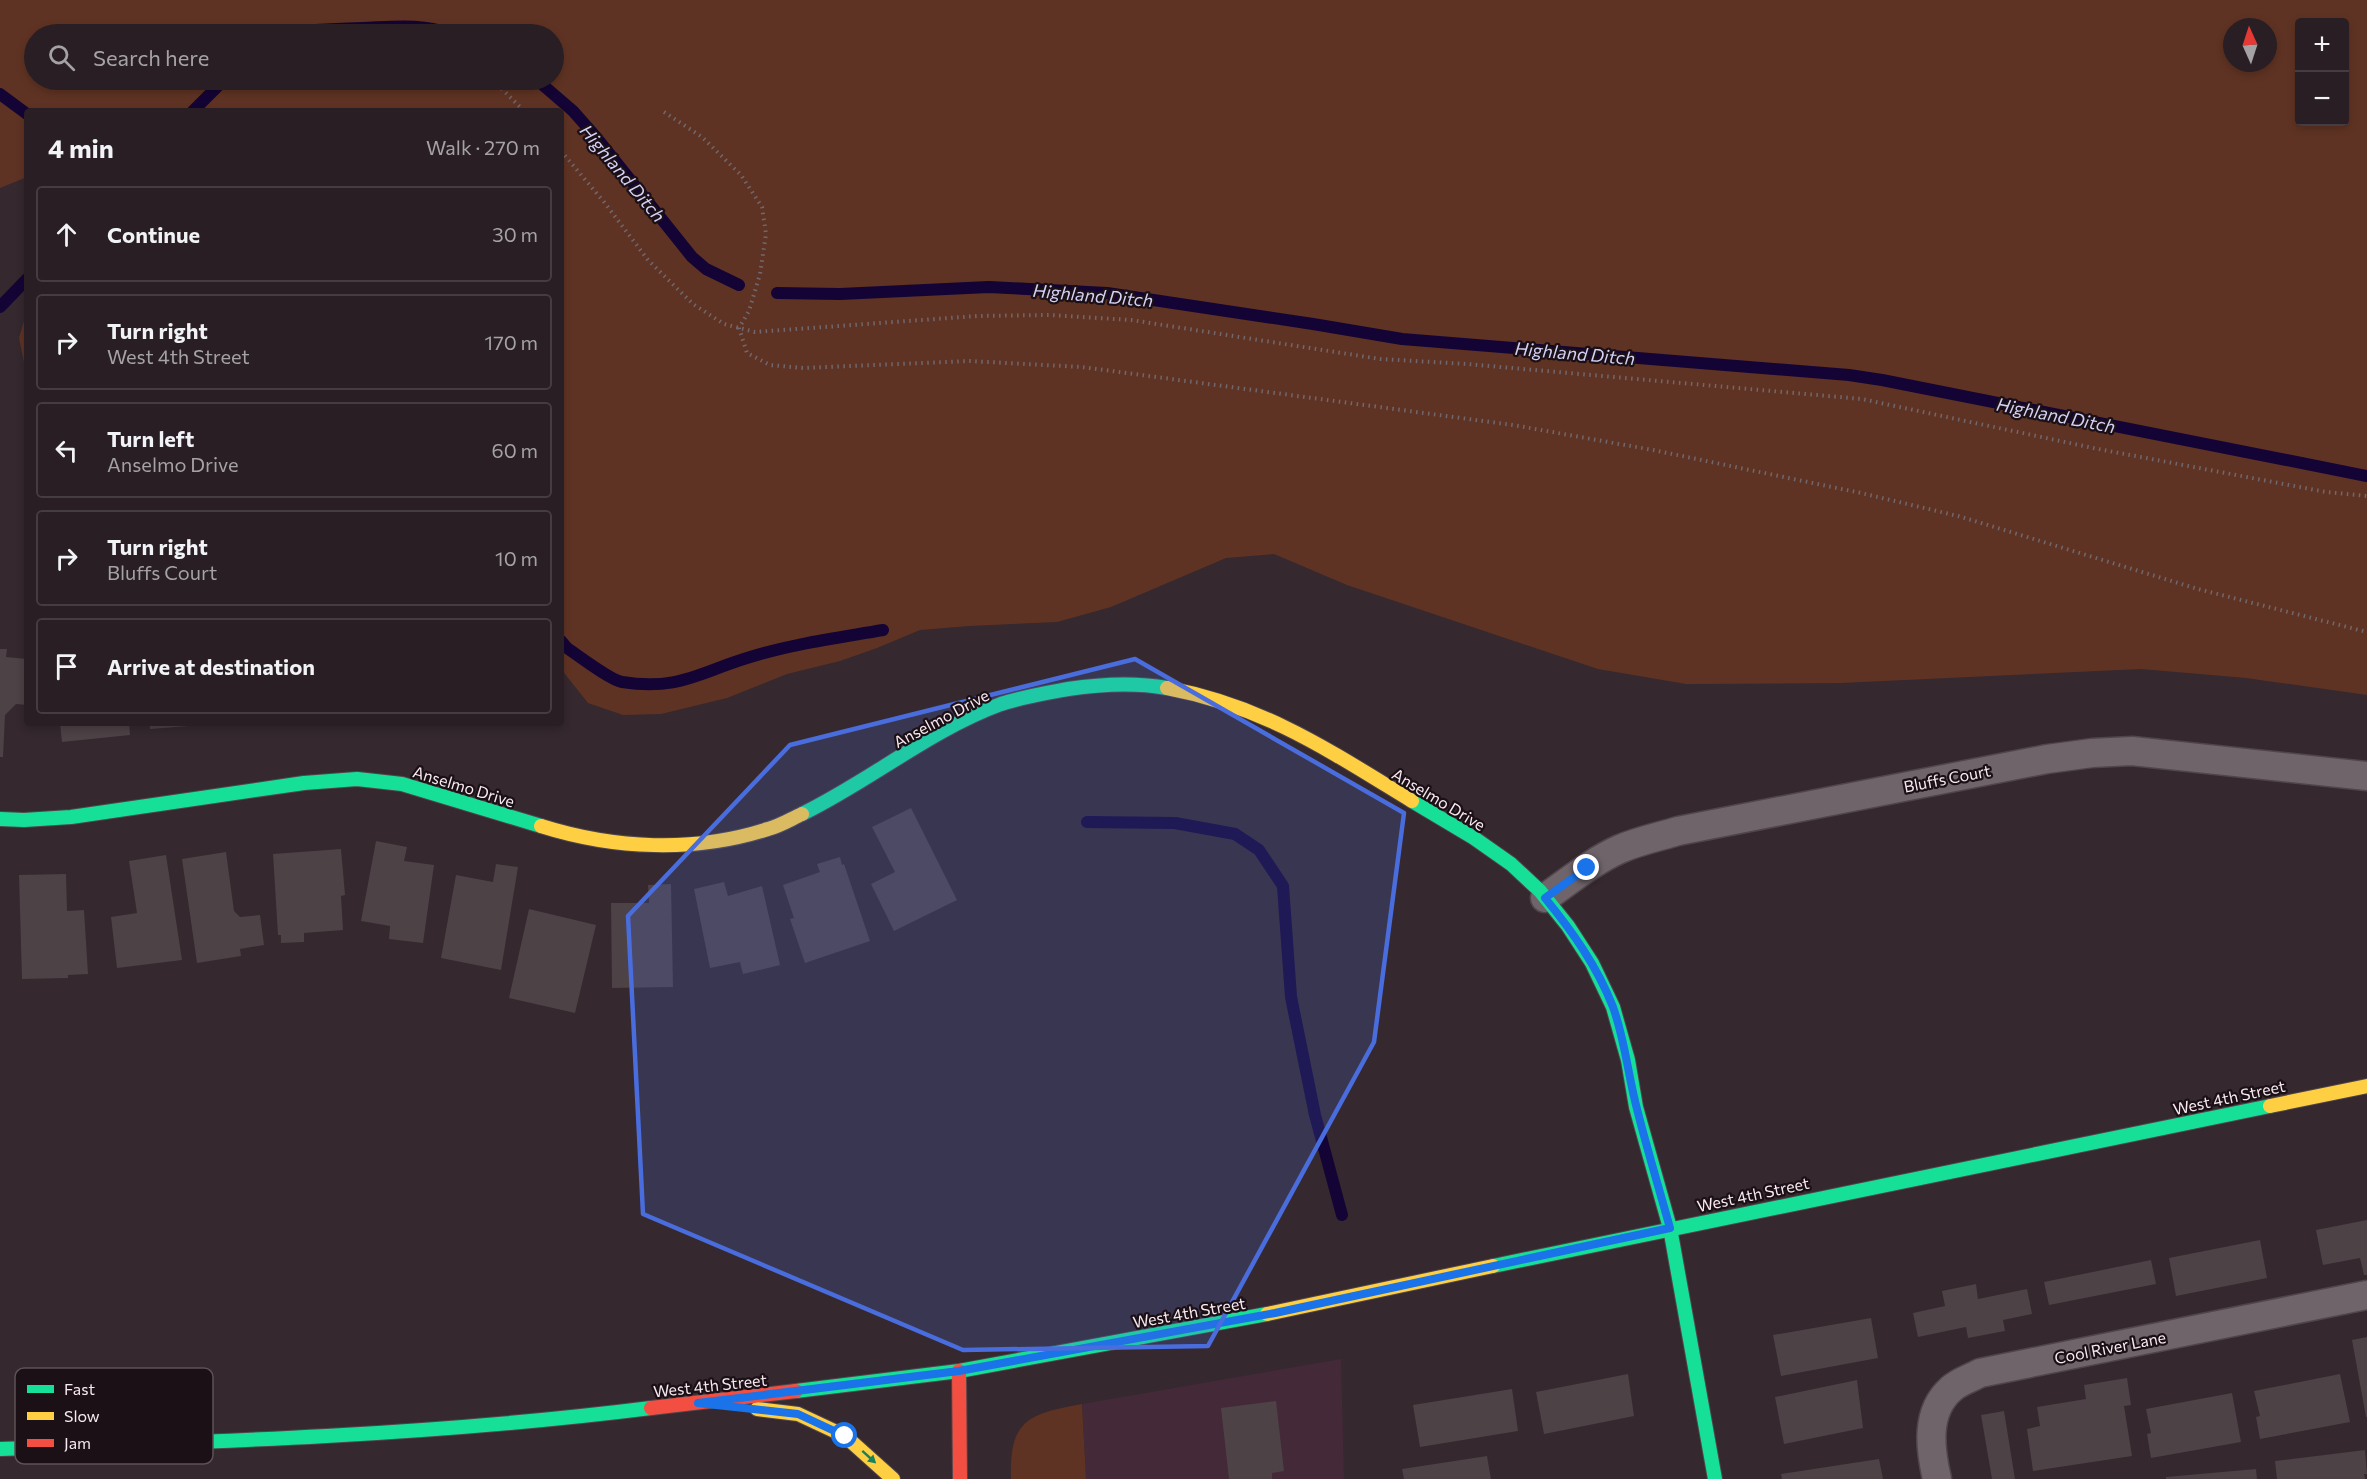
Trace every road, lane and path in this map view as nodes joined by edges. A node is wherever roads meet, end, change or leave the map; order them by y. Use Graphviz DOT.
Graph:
graph roads {
  1 [pos="503,90"];
  2 [pos="521,108"];
  3 [pos="664,112"];
  4 [pos="564,155"];
  5 [pos="739,328"];
  6 [pos="2367,496"];
  7 [pos="2367,632"];
  8 [pos="2367,776"];
  9 [pos="0,819"];
  10 [pos="1545,898"];
  11 [pos="2367,1086"];
  12 [pos="1670,1228"];
  13 [pos="2367,1295"];
  14 [pos="959,1371"];
  15 [pos="698,1403"];
  16 [pos="213,1443"];
  17 [pos="0,1449"];
  18 [pos="15,1449"];
  19 [pos="893,1479"];
  20 [pos="960,1479"];
  21 [pos="1715,1479"];
  22 [pos="1936,1479"];
  1 -- 2 [label="path"];
  3 -- 5 [label="path"];
  4 -- 5 [label="path"];
  5 -- 6 [label="path"];
  5 -- 7 [label="path"];
  8 -- 10 [label="street, Bluffs Court"];
  9 -- 10 [label="main road, Anselmo Drive"];
  10 -- 12 [label="main road, Anselmo Drive"];
  11 -- 12 [label="main road, West 4th Street"];
  12 -- 14 [label="main road, West 4th Street"];
  12 -- 21 [label="main road"];
  13 -- 22 [label="street, Cool River Lane"];
  14 -- 15 [label="main road, West 4th Street"];
  14 -- 20 [label="main road"];
  15 -- 16 [label="main road, West 4th Street"];
  15 -- 19 [label="main road, one-way"];
  17 -- 18 [label="main road, West 4th Street"];
}
